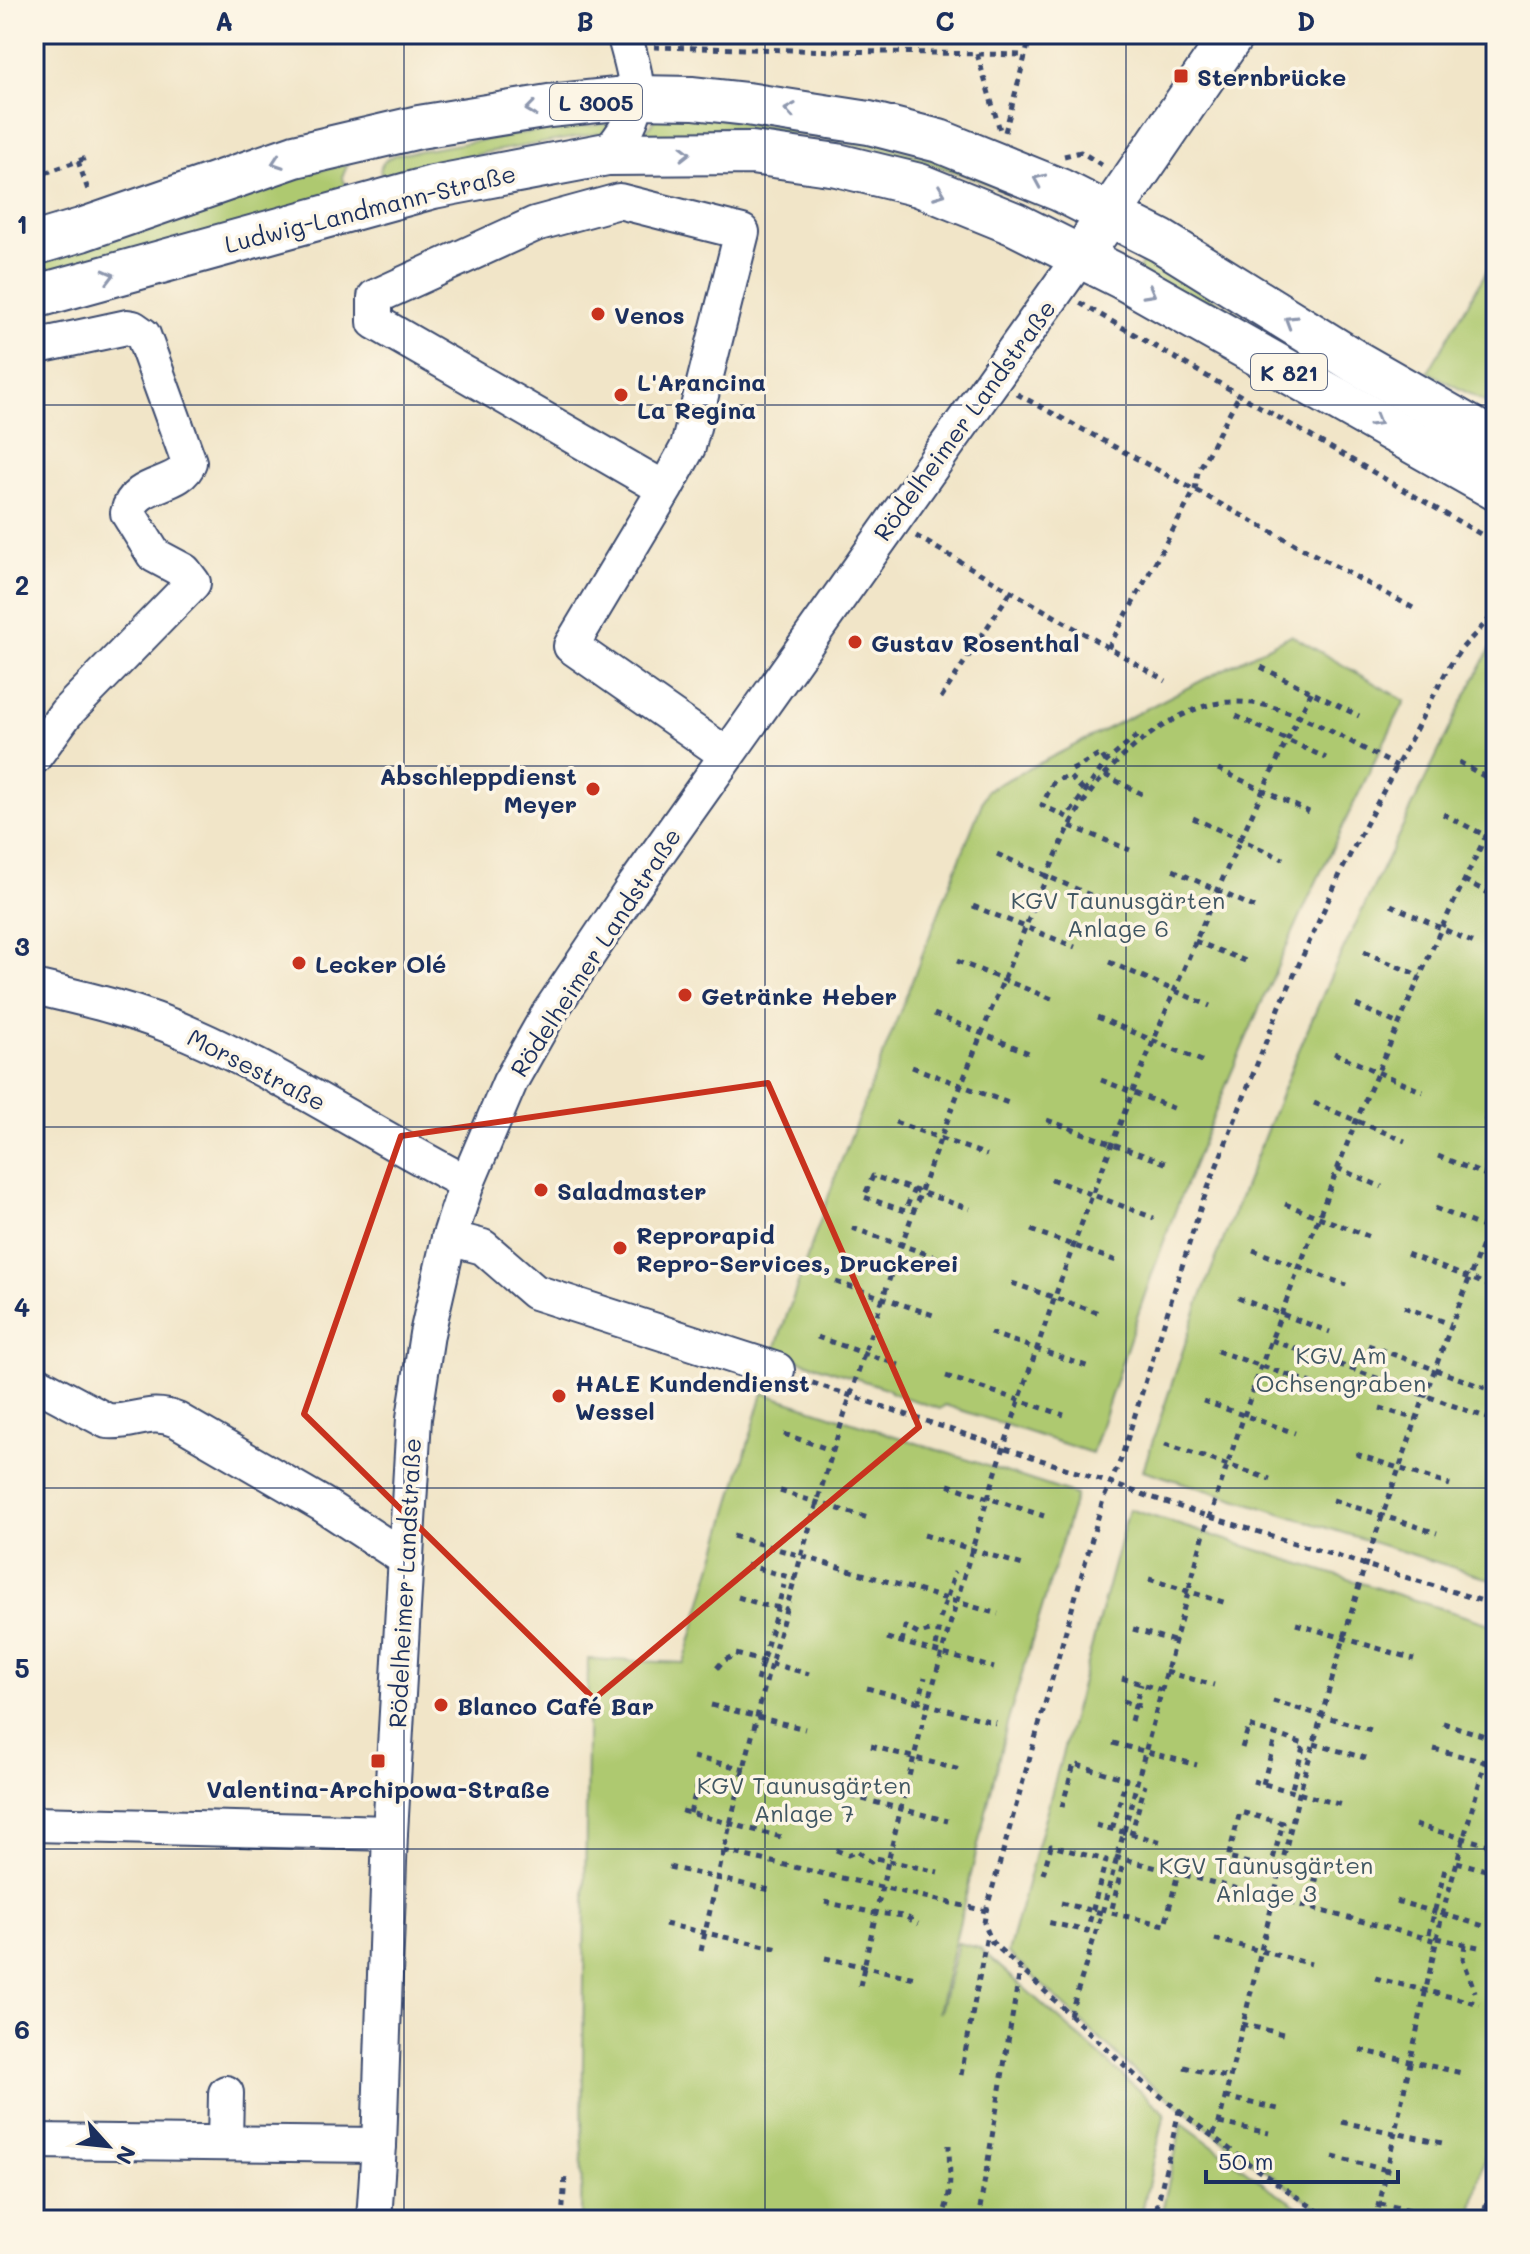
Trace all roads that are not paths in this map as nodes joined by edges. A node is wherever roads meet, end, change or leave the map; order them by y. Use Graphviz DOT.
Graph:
graph roads {
  1 [pos="1233,34"];
  2 [pos="626,40"];
  3 [pos="636,97"];
  4 [pos="388,133"];
  5 [pos="607,154"];
  6 [pos="374,203"];
  7 [pos="1109,215"];
  8 [pos="34,244"];
  9 [pos="1081,256"];
  10 [pos="34,297"];
  11 [pos="34,347"];
  12 [pos="1496,442"];
  13 [pos="665,489"];
  14 [pos="1496,489"];
  15 [pos="727,755"];
  16 [pos="34,757"];
  17 [pos="34,987"];
  18 [pos="467,1183"];
  19 [pos="449,1238"];
  20 [pos="777,1370"];
  21 [pos="34,1382"];
  22 [pos="406,1559"];
  23 [pos="34,1824"];
  24 [pos="390,1833"];
  25 [pos="226,2093"];
  26 [pos="34,2141"];
  27 [pos="225,2142"];
  28 [pos="379,2145"];
  29 [pos="374,2220"];
  1 -- 7 [label="main road, Rödelheimer Landstraße"];
  2 -- 3 [label="street"];
  3 -- 4 [label="main road, L 3005, one-way"];
  3 -- 5 [label="street"];
  7 -- 3 [label="main road, L 3005, one-way"];
  4 -- 6 [label="main road"];
  4 -- 8 [label="main road, L 3005, one-way"];
  5 -- 6 [label="main road, Ludwig-Landmann-Straße / L 3005"];
  5 -- 9 [label="main road, Ludwig-Landmann-Straße / L 3005, one-way"];
  10 -- 6 [label="main road, Ludwig-Landmann-Straße / L 3005, one-way"];
  7 -- 9 [label="main road, Rödelheimer Landstraße"];
  12 -- 7 [label="main road, K 821, one-way"];
  9 -- 14 [label="main road, Ludwig-Landmann-Straße / K 821, one-way"];
  9 -- 15 [label="street, Rödelheimer Landstraße"];
  11 -- 16 [label="street"];
  13 -- 13 [label="street"];
  13 -- 15 [label="street"];
  15 -- 18 [label="street, Rödelheimer Landstraße"];
  17 -- 18 [label="street, Morsestraße"];
  18 -- 19 [label="street, Rödelheimer Landstraße"];
  19 -- 20 [label="street"];
  19 -- 22 [label="street, Rödelheimer Landstraße"];
  21 -- 22 [label="street"];
  22 -- 24 [label="street, Rödelheimer Landstraße"];
  23 -- 24 [label="street"];
  24 -- 28 [label="street, Rödelheimer Landstraße"];
  25 -- 27 [label="street"];
  26 -- 27 [label="street"];
  27 -- 28 [label="street"];
  28 -- 29 [label="street, Rödelheimer Landstraße"];
}
